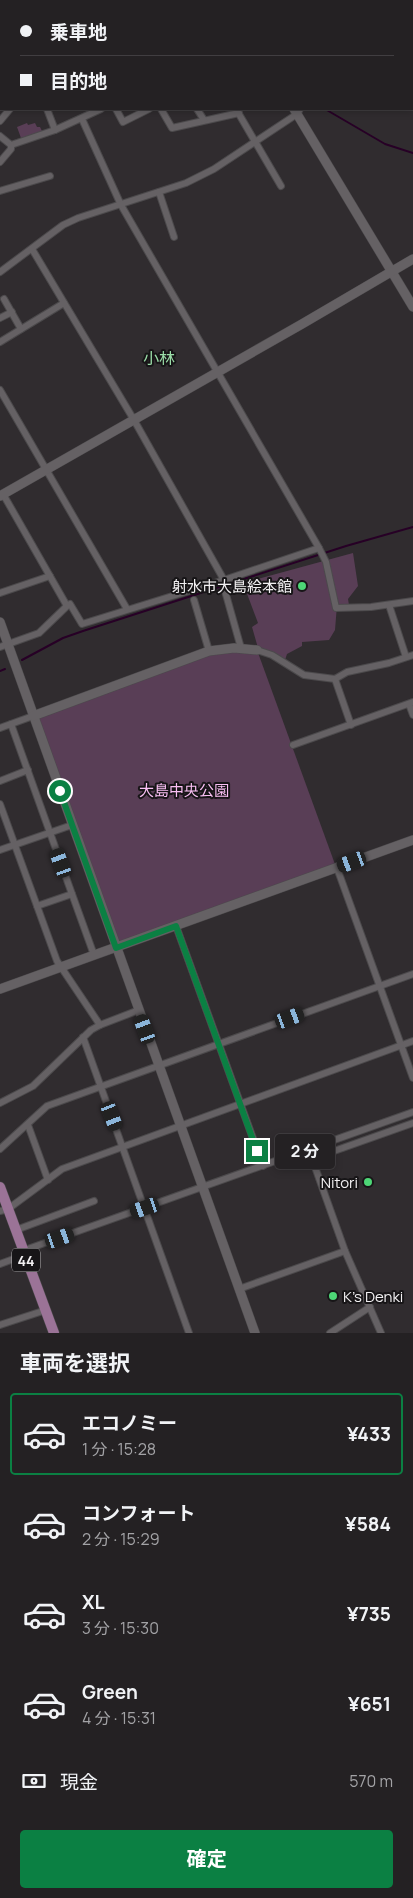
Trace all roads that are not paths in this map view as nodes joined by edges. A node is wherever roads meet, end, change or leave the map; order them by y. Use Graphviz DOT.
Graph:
graph roads {
  1 [pos="9,110"];
  2 [pos="47,110"];
  3 [pos="99,110"];
  4 [pos="117,110"];
  5 [pos="147,110"];
  6 [pos="162,110"];
  7 [pos="198,110"];
  8 [pos="297,110"];
  9 [pos="237,111"];
  10 [pos="82,119"];
  11 [pos="0,120"];
  12 [pos="204,120"];
  13 [pos="55,130"];
  14 [pos="0,136"];
  15 [pos="255,142"];
  16 [pos="12,145"];
  17 [pos="0,162"];
  18 [pos="50,176"];
  19 [pos="281,186"];
  20 [pos="0,191"];
  21 [pos="159,192"];
  22 [pos="121,205"];
  23 [pos="174,237"];
  24 [pos="32,249"];
  25 [pos="413,259"];
  26 [pos="0,272"];
  27 [pos="391,272"];
  28 [pos="4,299"];
  29 [pos="64,303"];
  30 [pos="413,307"];
  31 [pos="12,312"];
  32 [pos="0,318"];
  33 [pos="21,329"];
  34 [pos="0,342"];
  35 [pos="218,372"];
  36 [pos="0,390"];
  37 [pos="134,420"];
  38 [pos="46,470"];
  39 [pos="2,495"];
  40 [pos="319,548"];
  41 [pos="50,576"];
  42 [pos="224,580"];
  43 [pos="225,591"];
  44 [pos="0,593"];
  45 [pos="194,600"];
  46 [pos="413,601"];
  47 [pos="70,604"];
  48 [pos="388,605"];
  49 [pos="127,609"];
  50 [pos="0,622"];
  51 [pos="4,646"];
  52 [pos="241,648"];
  53 [pos="257,650"];
  54 [pos="209,651"];
  55 [pos="413,654"];
  56 [pos="406,657"];
  57 [pos="335,679"];
  58 [pos="411,703"];
  59 [pos="413,715"];
  60 [pos="33,716"];
  61 [pos="10,724"];
  62 [pos="351,725"];
  63 [pos="0,728"];
  64 [pos="293,745"];
  65 [pos="28,770"];
  66 [pos="0,780"];
  67 [pos="0,804"];
  68 [pos="72,825"];
  69 [pos="50,833"];
  70 [pos="413,840"];
  71 [pos="15,845"];
  72 [pos="0,850"];
  73 [pos="337,868"];
  74 [pos="72,894"];
  75 [pos="37,906"];
  76 [pos="176,926"];
  77 [pos="116,948"];
  78 [pos="94,955"];
  79 [pos="61,967"];
  80 [pos="413,974"];
  81 [pos="379,986"];
  82 [pos="0,989"];
  83 [pos="139,1010"];
  84 [pos="100,1025"];
  85 [pos="83,1037"];
  86 [pos="413,1041"];
  87 [pos="218,1044"];
  88 [pos="401,1046"];
  89 [pos="159,1066"];
  90 [pos="413,1078"];
  91 [pos="100,1086"];
  92 [pos="0,1103"];
  93 [pos="240,1104"];
  94 [pos="413,1112"];
  95 [pos="413,1122"];
  96 [pos="28,1124"];
  97 [pos="180,1126"];
  98 [pos="123,1146"];
  99 [pos="0,1149"];
  100 [pos="263,1166"];
  101 [pos="48,1180"];
  102 [pos="0,1186"];
  103 [pos="203,1188"];
  104 [pos="94,1201"];
  105 [pos="145,1208"];
  106 [pos="4,1210"];
  107 [pos="16,1230"];
  108 [pos="345,1251"];
  109 [pos="24,1253"];
  110 [pos="0,1264"];
  111 [pos="239,1289"];
  112 [pos="370,1307"];
  113 [pos="46,1310"];
  114 [pos="0,1325"];
  115 [pos="54,1333"];
  116 [pos="189,1333"];
  117 [pos="255,1333"];
  118 [pos="330,1333"];
  119 [pos="381,1333"];
  1 -- 11 [label="street"];
  2 -- 13 [label="street"];
  3 -- 10 [label="street"];
  4 -- 5 [label="street"];
  6 -- 12 [label="street"];
  7 -- 12 [label="street"];
  8 -- 15 [label="street"];
  8 -- 27 [label="street"];
  9 -- 12 [label="street"];
  9 -- 15 [label="street"];
  10 -- 13 [label="street"];
  10 -- 22 [label="street"];
  13 -- 16 [label="street"];
  14 -- 16 [label="street"];
  15 -- 19 [label="street"];
  15 -- 21 [label="street"];
  16 -- 17 [label="street"];
  18 -- 20 [label="street"];
  21 -- 22 [label="street"];
  21 -- 23 [label="street"];
  22 -- 24 [label="street"];
  22 -- 35 [label="street"];
  24 -- 26 [label="street"];
  24 -- 29 [label="street"];
  25 -- 27 [label="street"];
  27 -- 30 [label="street"];
  27 -- 35 [label="street"];
  28 -- 31 [label="street"];
  29 -- 33 [label="street"];
  29 -- 37 [label="street"];
  31 -- 32 [label="street"];
  31 -- 33 [label="street"];
  33 -- 34 [label="street"];
  35 -- 37 [label="street"];
  35 -- 40 [label="street"];
  36 -- 38 [label="street"];
  37 -- 38 [label="street"];
  37 -- 42 [label="street"];
  38 -- 39 [label="street"];
  38 -- 49 [label="street"];
  39 -- 41 [label="street"];
  40 -- 42 [label="street"];
  40 -- 48 [label="street"];
  41 -- 44 [label="street"];
  41 -- 51 [label="street"];
  42 -- 49 [label="street"];
  43 -- 52 [label="street"];
  45 -- 54 [label="street"];
  46 -- 48 [label="street"];
  47 -- 49 [label="street"];
  48 -- 56 [label="street"];
  50 -- 51 [label="street"];
  51 -- 60 [label="street"];
  52 -- 53 [label="street"];
  52 -- 54 [label="street"];
  53 -- 57 [label="street"];
  54 -- 60 [label="street"];
  55 -- 56 [label="street"];
  56 -- 57 [label="street"];
  57 -- 62 [label="street"];
  58 -- 59 [label="street"];
  58 -- 62 [label="street"];
  60 -- 61 [label="street"];
  60 -- 68 [label="street"];
  61 -- 63 [label="street"];
  61 -- 65 [label="street"];
  62 -- 64 [label="street"];
  65 -- 66 [label="street"];
  65 -- 69 [label="street"];
  67 -- 71 [label="street"];
  68 -- 69 [label="street"];
  68 -- 77 [label="street"];
  69 -- 71 [label="street"];
  69 -- 74 [label="street"];
  70 -- 73 [label="street"];
  71 -- 72 [label="street"];
  71 -- 75 [label="street"];
  73 -- 76 [label="street"];
  73 -- 81 [label="street"];
  74 -- 75 [label="street"];
  74 -- 78 [label="street"];
  75 -- 79 [label="street"];
  76 -- 77 [label="street"];
  76 -- 87 [label="street"];
  77 -- 78 [label="street"];
  77 -- 83 [label="street"];
  78 -- 79 [label="street"];
  79 -- 82 [label="street"];
  79 -- 84 [label="street"];
  80 -- 81 [label="street"];
  81 -- 87 [label="street"];
  81 -- 88 [label="street"];
  83 -- 84 [label="street"];
  83 -- 89 [label="street"];
  84 -- 85 [label="street"];
  85 -- 91 [label="street"];
  85 -- 92 [label="street"];
  86 -- 88 [label="street"];
  87 -- 89 [label="street"];
  87 -- 93 [label="street"];
  88 -- 90 [label="street"];
  88 -- 93 [label="street"];
  89 -- 91 [label="street"];
  89 -- 97 [label="street"];
  91 -- 96 [label="street"];
  91 -- 98 [label="street"];
  93 -- 97 [label="street"];
  93 -- 100 [label="street"];
  94 -- 100 [label="street"];
  95 -- 108 [label="street"];
  96 -- 99 [label="street"];
  96 -- 101 [label="street"];
  97 -- 98 [label="street"];
  97 -- 103 [label="street"];
  98 -- 101 [label="street"];
  98 -- 105 [label="street"];
  100 -- 103 [label="street"];
  101 -- 106 [label="street"];
  102 -- 106 [label="main road, 44"];
  103 -- 105 [label="street"];
  103 -- 111 [label="street"];
  104 -- 107 [label="street"];
  105 -- 109 [label="street"];
  105 -- 116 [label="street"];
  106 -- 107 [label="main road, 44"];
  107 -- 109 [label="main road, 44"];
  108 -- 111 [label="street"];
  108 -- 112 [label="street"];
  109 -- 110 [label="street"];
  109 -- 113 [label="main road, 44"];
  111 -- 117 [label="street"];
  112 -- 118 [label="street"];
  112 -- 119 [label="street"];
  113 -- 114 [label="street"];
  113 -- 115 [label="main road, 44"];
}
